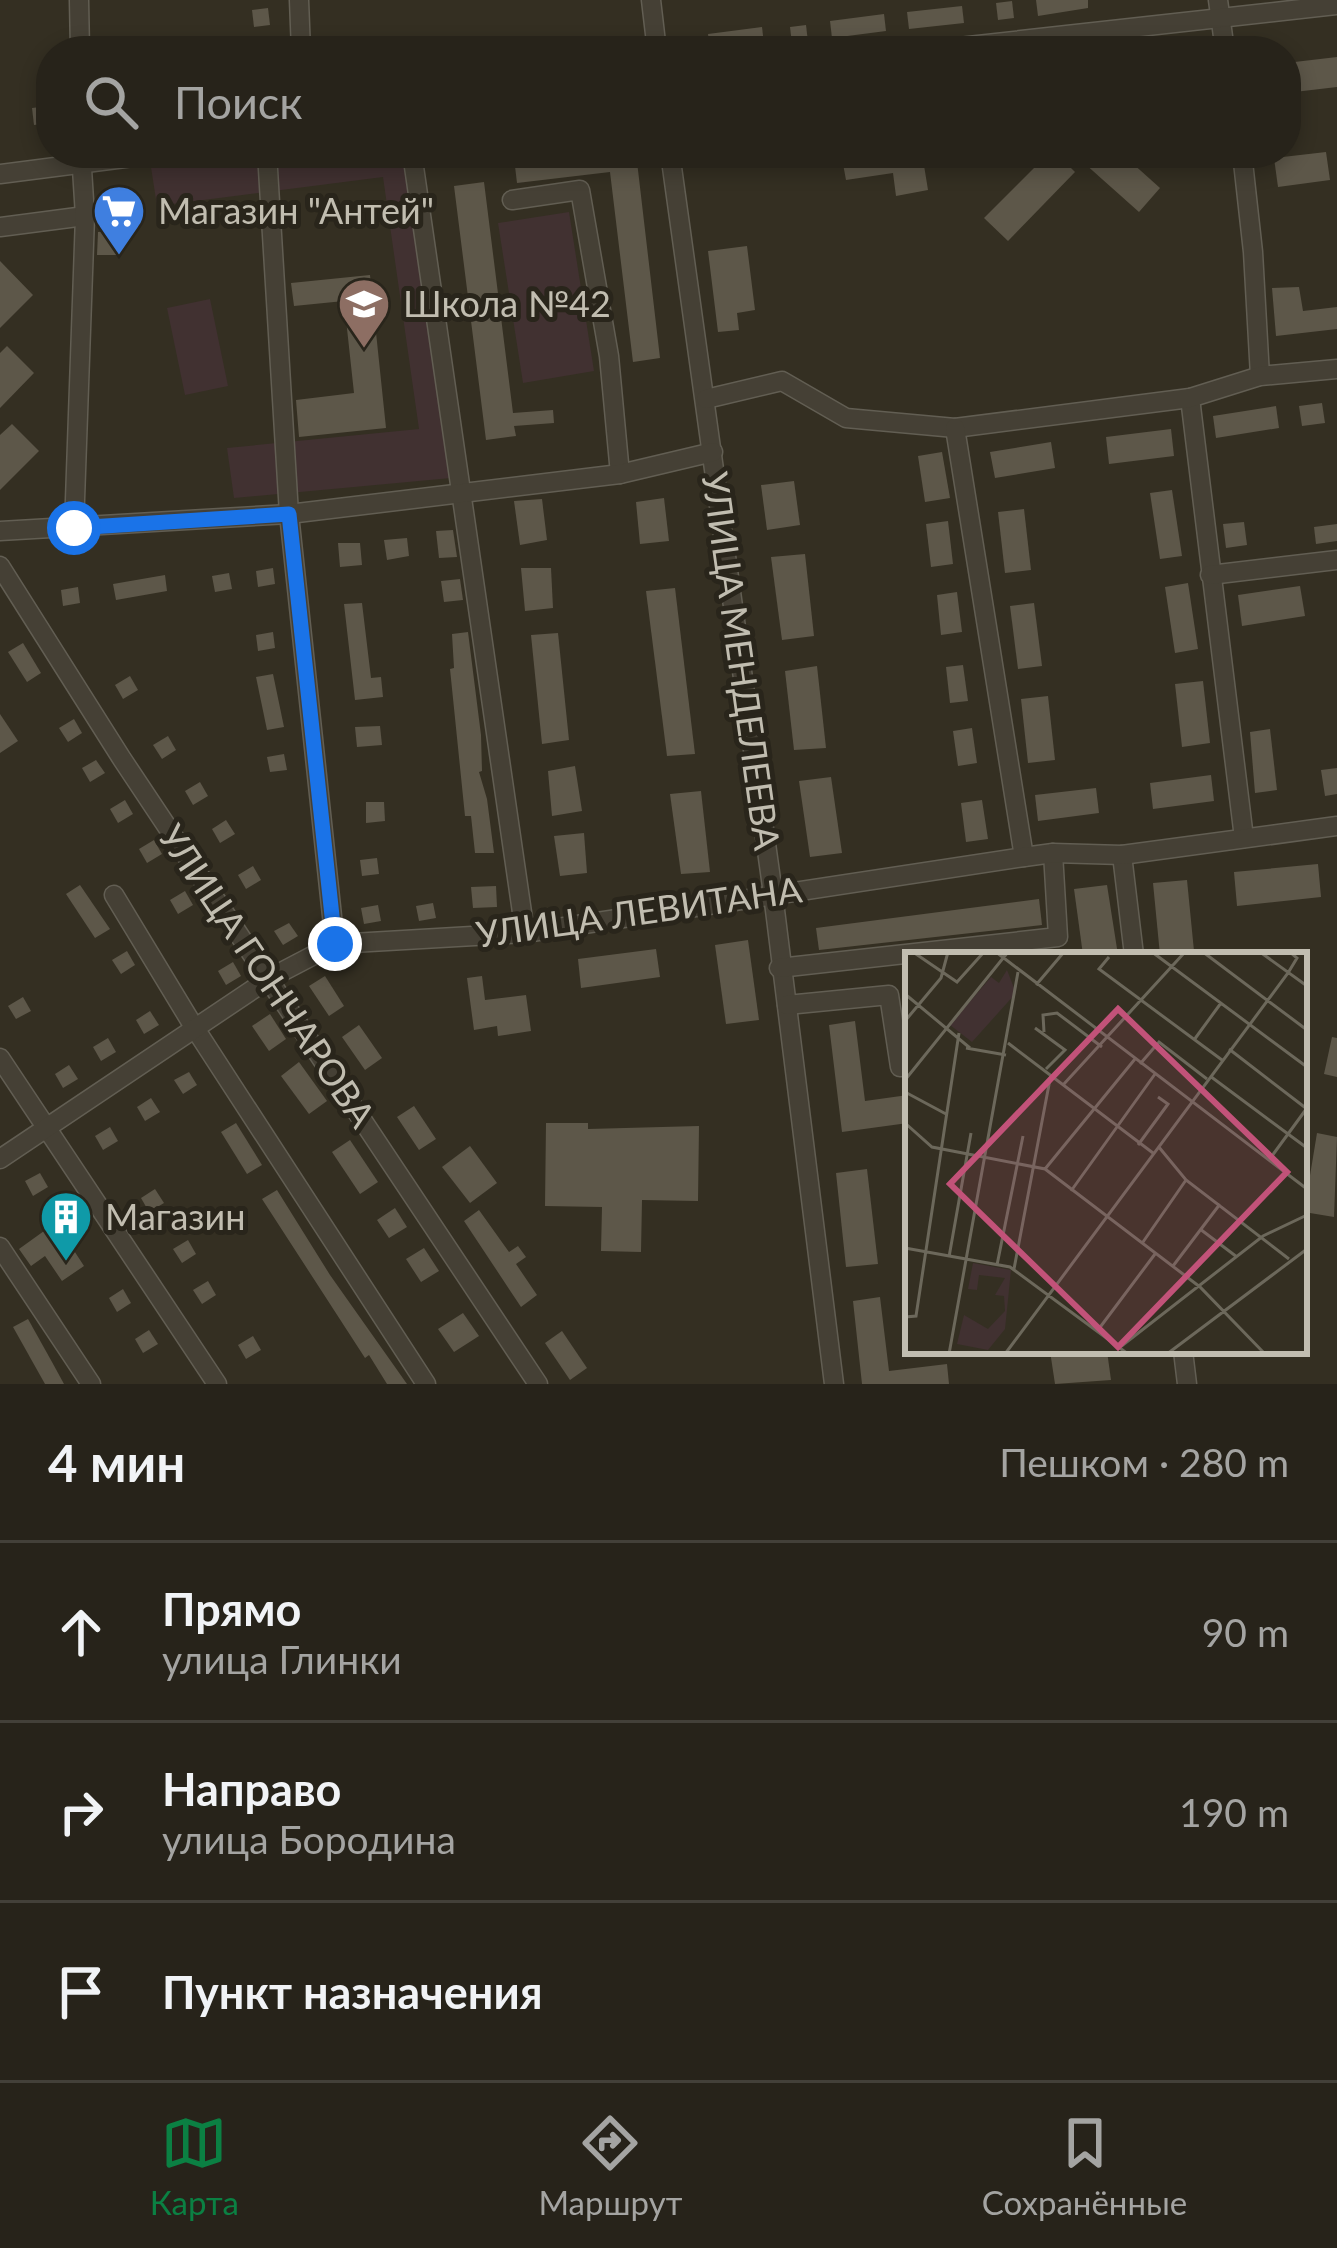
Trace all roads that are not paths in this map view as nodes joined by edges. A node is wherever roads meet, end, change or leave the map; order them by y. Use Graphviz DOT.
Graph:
graph roads {
  1 [pos="79,0"];
  2 [pos="299,0"];
  3 [pos="651,0"];
  4 [pos="1337,5"];
  5 [pos="1219,10"];
  6 [pos="80,36"];
  7 [pos="300,36"];
  8 [pos="655,36"];
  9 [pos="1031,36"];
  10 [pos="36,167"];
  11 [pos="82,168"];
  12 [pos="268,168"];
  13 [pos="414,168"];
  14 [pos="672,168"];
  15 [pos="1244,168"];
  16 [pos="0,174"];
  17 [pos="512,200"];
  18 [pos="85,216"];
  19 [pos="0,227"];
  20 [pos="1337,369"];
  21 [pos="1260,376"];
  22 [pos="706,398"];
  23 [pos="1190,398"];
  24 [pos="955,428"];
  25 [pos="712,452"];
  26 [pos="620,474"];
  27 [pos="461,494"];
  28 [pos="289,514"];
  29 [pos="74,528"];
  30 [pos="0,531"];
  31 [pos="1337,560"];
  32 [pos="0,566"];
  33 [pos="1210,575"];
  34 [pos="1337,826"];
  35 [pos="1244,838"];
  36 [pos="1052,853"];
  37 [pos="1122,855"];
  38 [pos="1024,856"];
  39 [pos="773,894"];
  40 [pos="114,895"];
  41 [pos="525,933"];
  42 [pos="335,944"];
  43 [pos="923,952"];
  44 [pos="1134,952"];
  45 [pos="905,954"];
  46 [pos="779,968"];
  47 [pos="270,978"];
  48 [pos="787,1005"];
  49 [pos="194,1027"];
  50 [pos="0,1058"];
  51 [pos="905,1066"];
  52 [pos="49,1129"];
  53 [pos="0,1159"];
  54 [pos="0,1247"];
  55 [pos="1183,1354"];
  56 [pos="91,1384"];
  57 [pos="217,1384"];
  58 [pos="426,1384"];
  59 [pos="538,1384"];
  60 [pos="834,1384"];
  61 [pos="1187,1384"];
  1 -- 6 [label="street"];
  2 -- 7 [label="street"];
  3 -- 8 [label="street"];
  4 -- 5 [label="street"];
  5 -- 9 [label="street"];
  10 -- 16 [label="street"];
  11 -- 18 [label="street"];
  12 -- 28 [label="street"];
  13 -- 27 [label="street"];
  14 -- 22 [label="street, УЛИЦА МЕНДЕЛЕЕВА"];
  15 -- 21 [label="street"];
  17 -- 26 [label="street"];
  18 -- 19 [label="street"];
  18 -- 29 [label="street"];
  20 -- 21 [label="street"];
  21 -- 23 [label="street"];
  22 -- 24 [label="street"];
  22 -- 25 [label="street, УЛИЦА МЕНДЕЛЕЕВА"];
  23 -- 24 [label="street"];
  23 -- 33 [label="street"];
  24 -- 38 [label="street"];
  25 -- 26 [label="street"];
  25 -- 39 [label="street, УЛИЦА МЕНДЕЛЕЕВА"];
  26 -- 27 [label="street"];
  27 -- 28 [label="street"];
  27 -- 41 [label="street"];
  28 -- 29 [label="street"];
  28 -- 42 [label="street"];
  29 -- 30 [label="street"];
  31 -- 33 [label="street"];
  32 -- 47 [label="street, УЛИЦА ГОНЧАРОВА"];
  33 -- 35 [label="street"];
  34 -- 35 [label="street, УЛИЦА ЛЕВИТАНА"];
  35 -- 37 [label="street, УЛИЦА ЛЕВИТАНА"];
  36 -- 37 [label="street, УЛИЦА ЛЕВИТАНА"];
  36 -- 38 [label="street, УЛИЦА ЛЕВИТАНА"];
  36 -- 43 [label="street"];
  37 -- 44 [label="street"];
  38 -- 39 [label="street, УЛИЦА ЛЕВИТАНА"];
  39 -- 41 [label="street, УЛИЦА ЛЕВИТАНА"];
  39 -- 46 [label="street, УЛИЦА МЕНДЕЛЕЕВА"];
  40 -- 49 [label="street"];
  41 -- 42 [label="street, УЛИЦА ЛЕВИТАНА"];
  42 -- 47 [label="street, УЛИЦА ЛЕВИТАНА"];
  45 -- 46 [label="street"];
  46 -- 48 [label="street, УЛИЦА МЕНДЕЛЕЕВА"];
  47 -- 49 [label="street, УЛИЦА ЛЕВИТАНА"];
  47 -- 59 [label="street, УЛИЦА ГОНЧАРОВА"];
  48 -- 51 [label="street"];
  48 -- 60 [label="street, УЛИЦА МЕНДЕЛЕЕВА"];
  49 -- 52 [label="street, УЛИЦА ЛЕВИТАНА"];
  49 -- 58 [label="street"];
  50 -- 52 [label="street"];
  52 -- 53 [label="street, УЛИЦА ЛЕВИТАНА"];
  52 -- 57 [label="street"];
  54 -- 56 [label="street"];
  55 -- 61 [label="street"];
}
